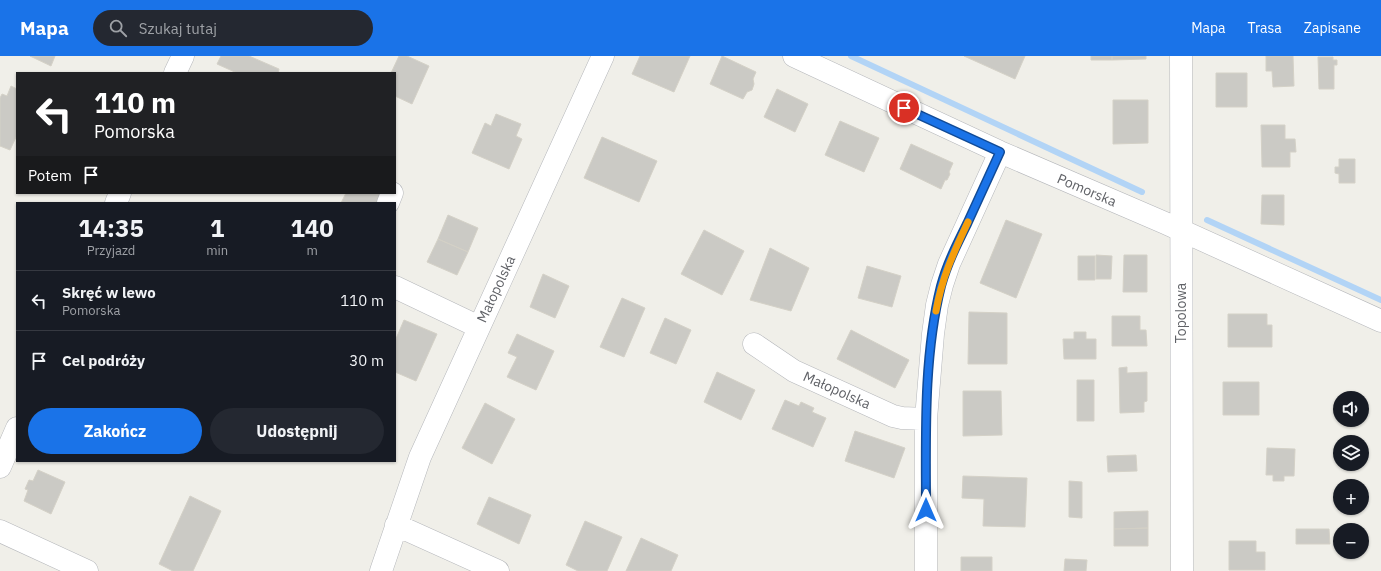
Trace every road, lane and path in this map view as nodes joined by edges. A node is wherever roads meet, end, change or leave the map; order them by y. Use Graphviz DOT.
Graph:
graph roads {
  1 [pos="183,56"];
  2 [pos="603,56"];
  3 [pos="794,56"];
  4 [pos="1181,56"];
  5 [pos="175,72"];
  6 [pos="1000,152"];
  7 [pos="1180,230"];
  8 [pos="396,287"];
  9 [pos="1381,321"];
  10 [pos="479,327"];
  11 [pos="754,344"];
  12 [pos="926,419"];
  13 [pos="16,430"];
  14 [pos="0,467"];
  15 [pos="396,525"];
  16 [pos="0,531"];
  17 [pos="74,568"];
  18 [pos="381,571"];
  19 [pos="498,571"];
  20 [pos="926,571"];
  21 [pos="1182,571"];
  1 -- 5 [label="street"];
  2 -- 10 [label="street, Małopolska"];
  3 -- 6 [label="street, Pomorska"];
  4 -- 7 [label="street, Topolowa"];
  6 -- 7 [label="street, Pomorska"];
  6 -- 12 [label="street"];
  7 -- 9 [label="street, Pomorska"];
  7 -- 21 [label="street, Topolowa"];
  8 -- 10 [label="street"];
  10 -- 15 [label="street, Małopolska"];
  11 -- 12 [label="street, Małopolska"];
  12 -- 20 [label="street"];
  13 -- 14 [label="street"];
  15 -- 18 [label="street, Małopolska"];
  15 -- 19 [label="street"];
  16 -- 17 [label="street"];
}
